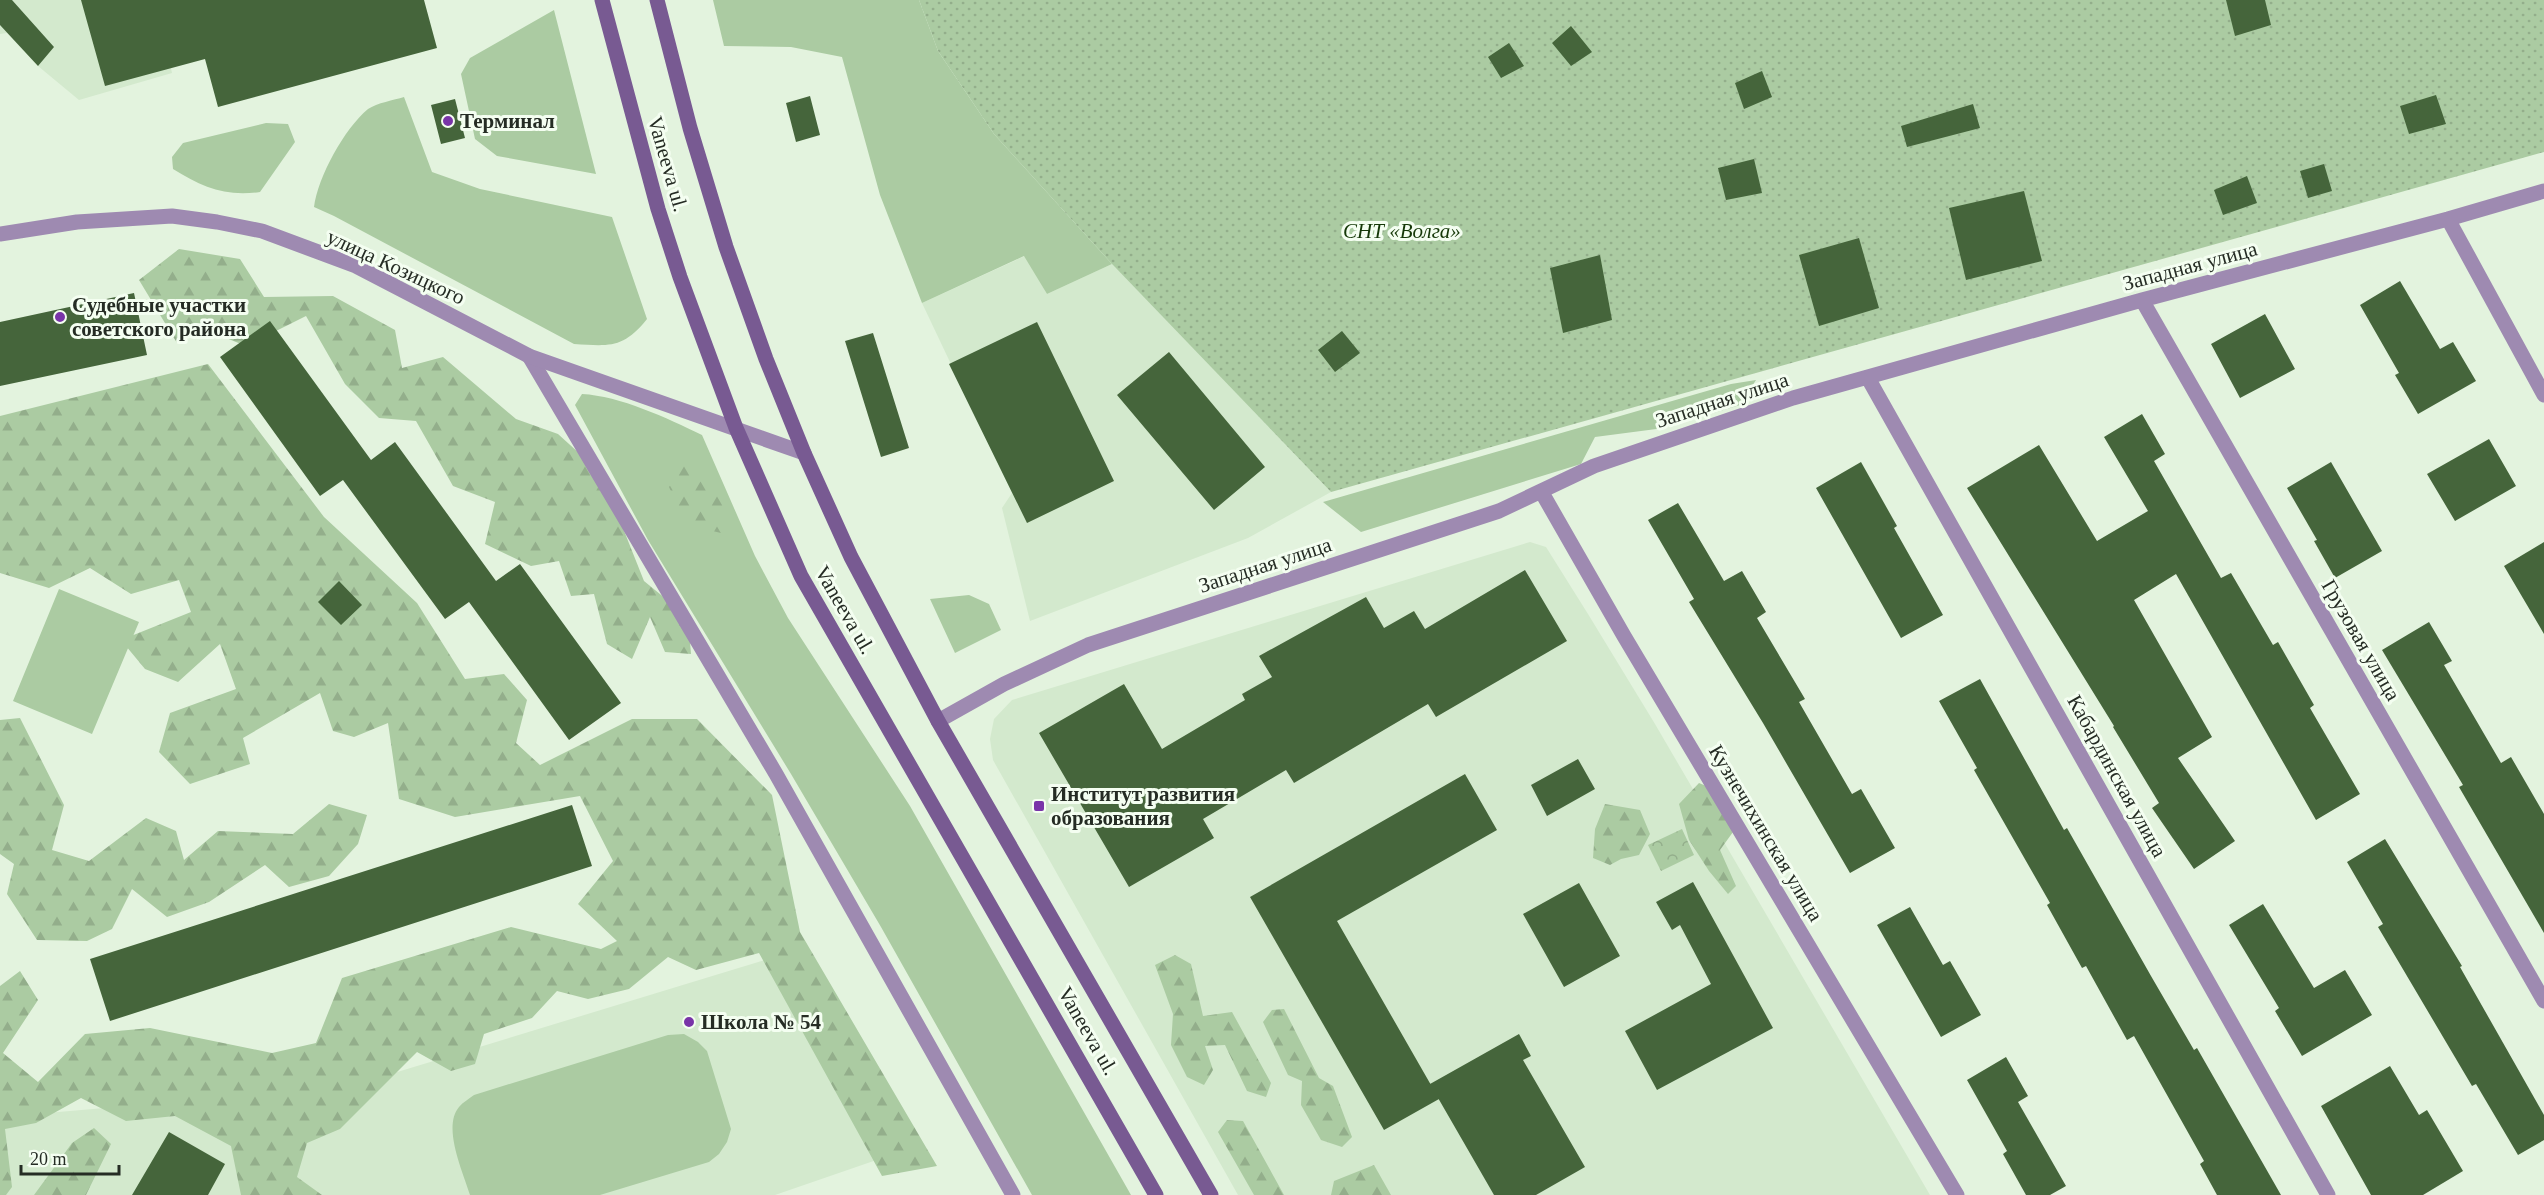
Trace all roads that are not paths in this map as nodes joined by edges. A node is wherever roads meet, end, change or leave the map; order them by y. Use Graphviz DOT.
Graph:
graph roads {
  1 [pos="602,0"];
  2 [pos="657,0"];
  3 [pos="2544,191"];
  4 [pos="2448,219"];
  5 [pos="0,234"];
  6 [pos="2142,300"];
  7 [pos="530,356"];
  8 [pos="1868,378"];
  9 [pos="2544,395"];
  10 [pos="736,428"];
  11 [pos="804,453"];
  12 [pos="1541,491"];
  13 [pos="938,721"];
  14 [pos="2544,1001"];
  15 [pos="1013,1195"];
  16 [pos="1156,1195"];
  17 [pos="1211,1195"];
  18 [pos="1957,1195"];
  19 [pos="2328,1195"];
  1 -- 10 [label="main road, Vaneeva ul."];
  2 -- 11 [label="main road, Vaneeva ul."];
  3 -- 4 [label="street, Западная улица"];
  4 -- 6 [label="street, Западная улица"];
  4 -- 9 [label="street"];
  5 -- 7 [label="street, улица Козицкого"];
  6 -- 8 [label="street, Западная улица"];
  6 -- 14 [label="street, Грузовая улица"];
  7 -- 10 [label="street, улица Козицкого"];
  7 -- 15 [label="street"];
  8 -- 12 [label="street, Западная улица"];
  8 -- 19 [label="street, Кабардинская улица"];
  10 -- 11 [label="street, улица Козицкого"];
  10 -- 16 [label="main road, Vaneeva ul."];
  11 -- 13 [label="main road, Vaneeva ul."];
  12 -- 13 [label="street, Западная улица"];
  12 -- 18 [label="street, Кузнечихинская улица"];
  13 -- 17 [label="main road, Vaneeva ul."];
}
